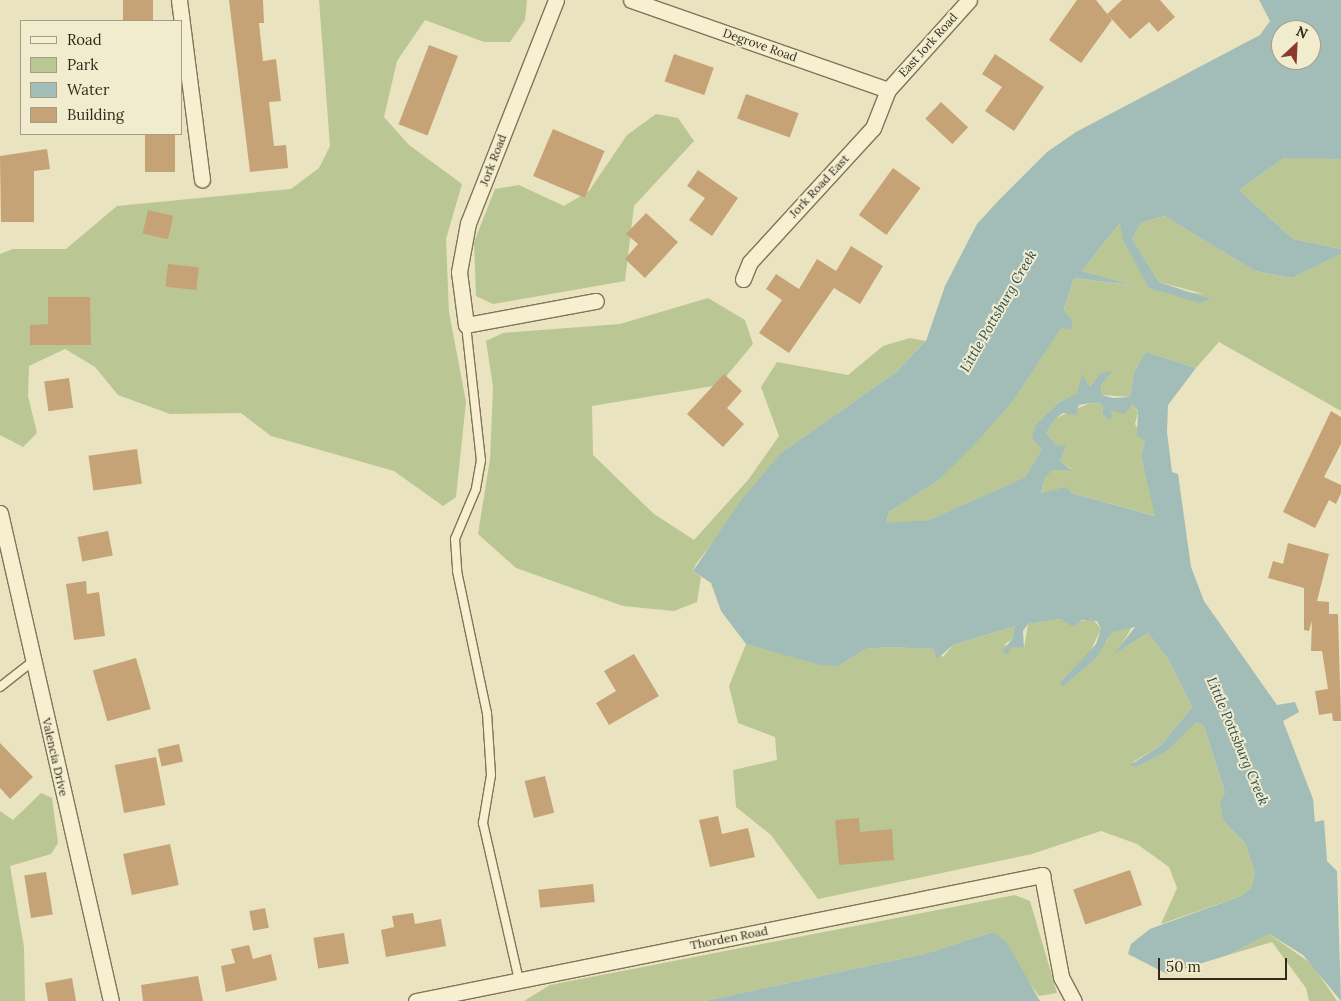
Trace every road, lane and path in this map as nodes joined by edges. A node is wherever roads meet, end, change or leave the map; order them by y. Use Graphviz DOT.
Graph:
graph roads {
  1 [pos="180,0"];
  2 [pos="556,0"];
  3 [pos="632,0"];
  4 [pos="969,0"];
  5 [pos="888,90"];
  6 [pos="202,180"];
  7 [pos="743,279"];
  8 [pos="596,302"];
  9 [pos="466,325"];
  10 [pos="0,513"];
  11 [pos="33,661"];
  12 [pos="0,687"];
  13 [pos="519,980"];
  14 [pos="111,1001"];
  15 [pos="416,1001"];
  16 [pos="1074,1001"];
  1 -- 6 [label="street"];
  2 -- 9 [label="street, Jork Road"];
  3 -- 5 [label="street, Degrove Road"];
  4 -- 5 [label="street, East Jork Road"];
  5 -- 7 [label="street, Jork Road East"];
  8 -- 9 [label="street"];
  9 -- 13 [label="lane"];
  10 -- 11 [label="street, Valencia Drive"];
  11 -- 12 [label="lane"];
  11 -- 14 [label="street, Valencia Drive"];
  13 -- 15 [label="street, Thorden Road"];
  13 -- 16 [label="street, Thorden Road"];
}
